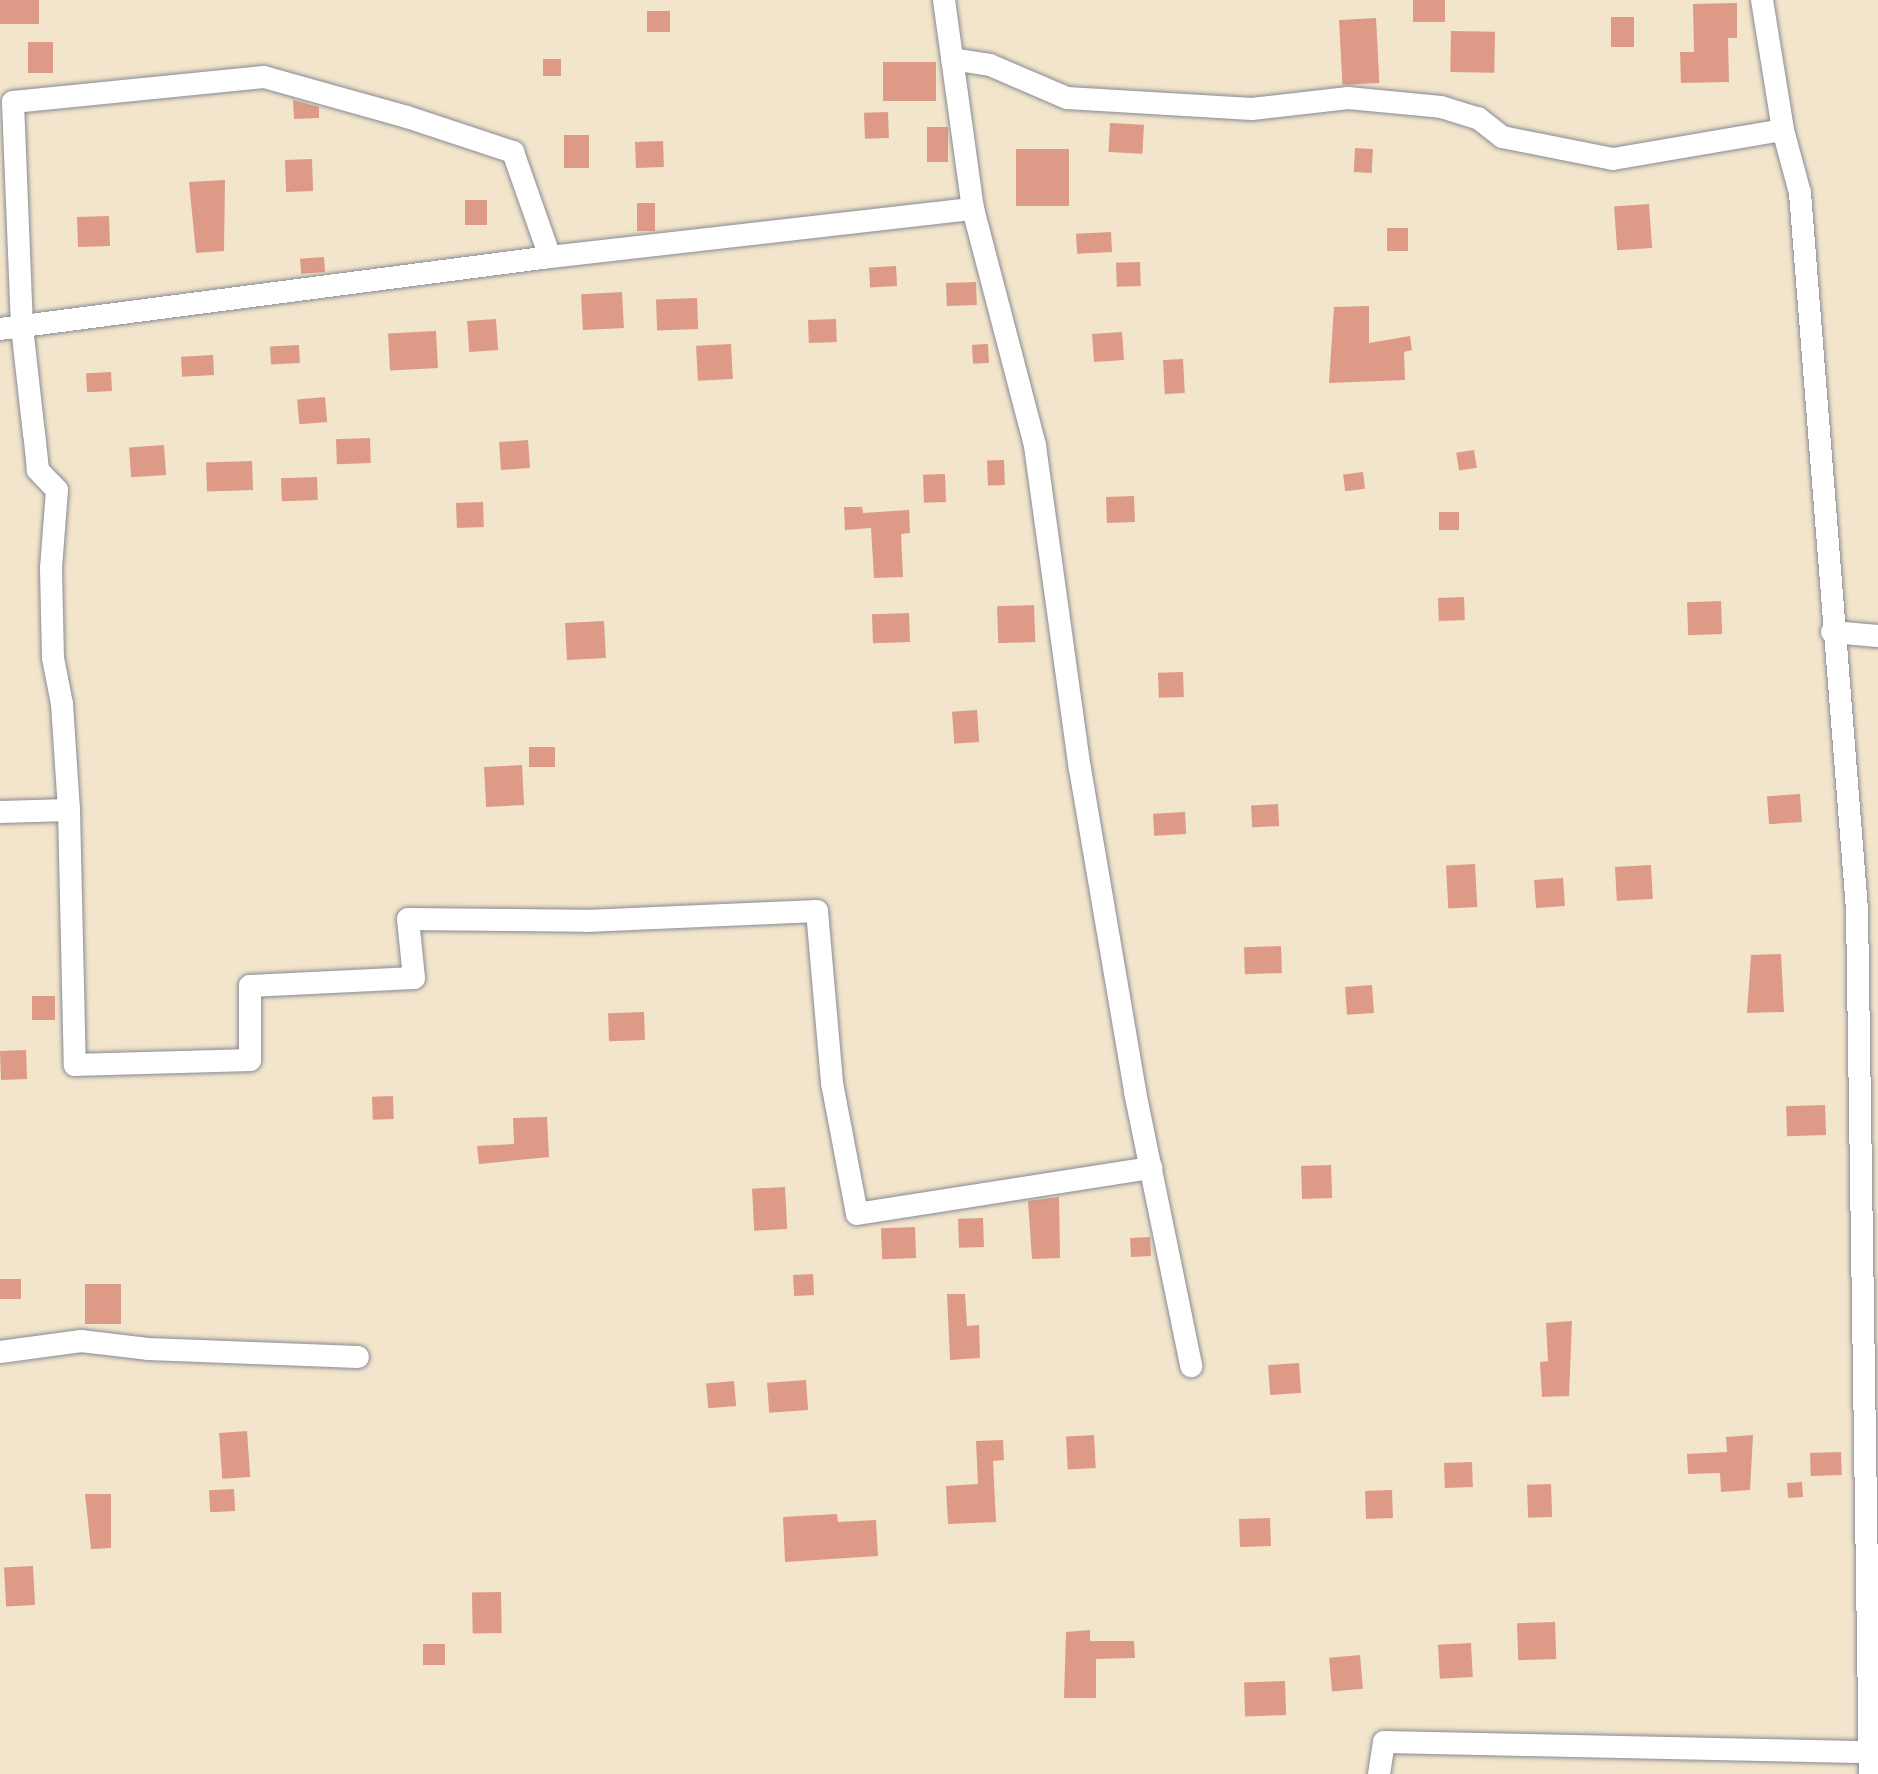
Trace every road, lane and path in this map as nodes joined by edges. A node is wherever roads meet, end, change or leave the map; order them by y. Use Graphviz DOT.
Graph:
graph roads {
  1 [pos="944,0"];
  2 [pos="1762,0"];
  3 [pos="952,59"];
  4 [pos="1783,130"];
  5 [pos="973,209"];
  6 [pos="550,257"];
  7 [pos="11,328"];
  8 [pos="1832,632"];
  9 [pos="1878,636"];
  10 [pos="69,810"];
  11 [pos="0,812"];
  12 [pos="1151,1168"];
  13 [pos="0,1352"];
  14 [pos="358,1357"];
  15 [pos="1191,1366"];
  16 [pos="1870,1763"];
  17 [pos="1379,1774"];
  1 -- 3 [label="street"];
  2 -- 4 [label="street"];
  3 -- 4 [label="street"];
  3 -- 5 [label="street"];
  4 -- 8 [label="street"];
  5 -- 6 [label="street"];
  5 -- 12 [label="street"];
  6 -- 7 [label="street"];
  6 -- 7 [label="street"];
  7 -- 10 [label="street"];
  8 -- 9 [label="street"];
  8 -- 16 [label="street"];
  10 -- 11 [label="street"];
  10 -- 12 [label="street"];
  12 -- 15 [label="street"];
  13 -- 14 [label="street"];
  16 -- 17 [label="street"];
}
